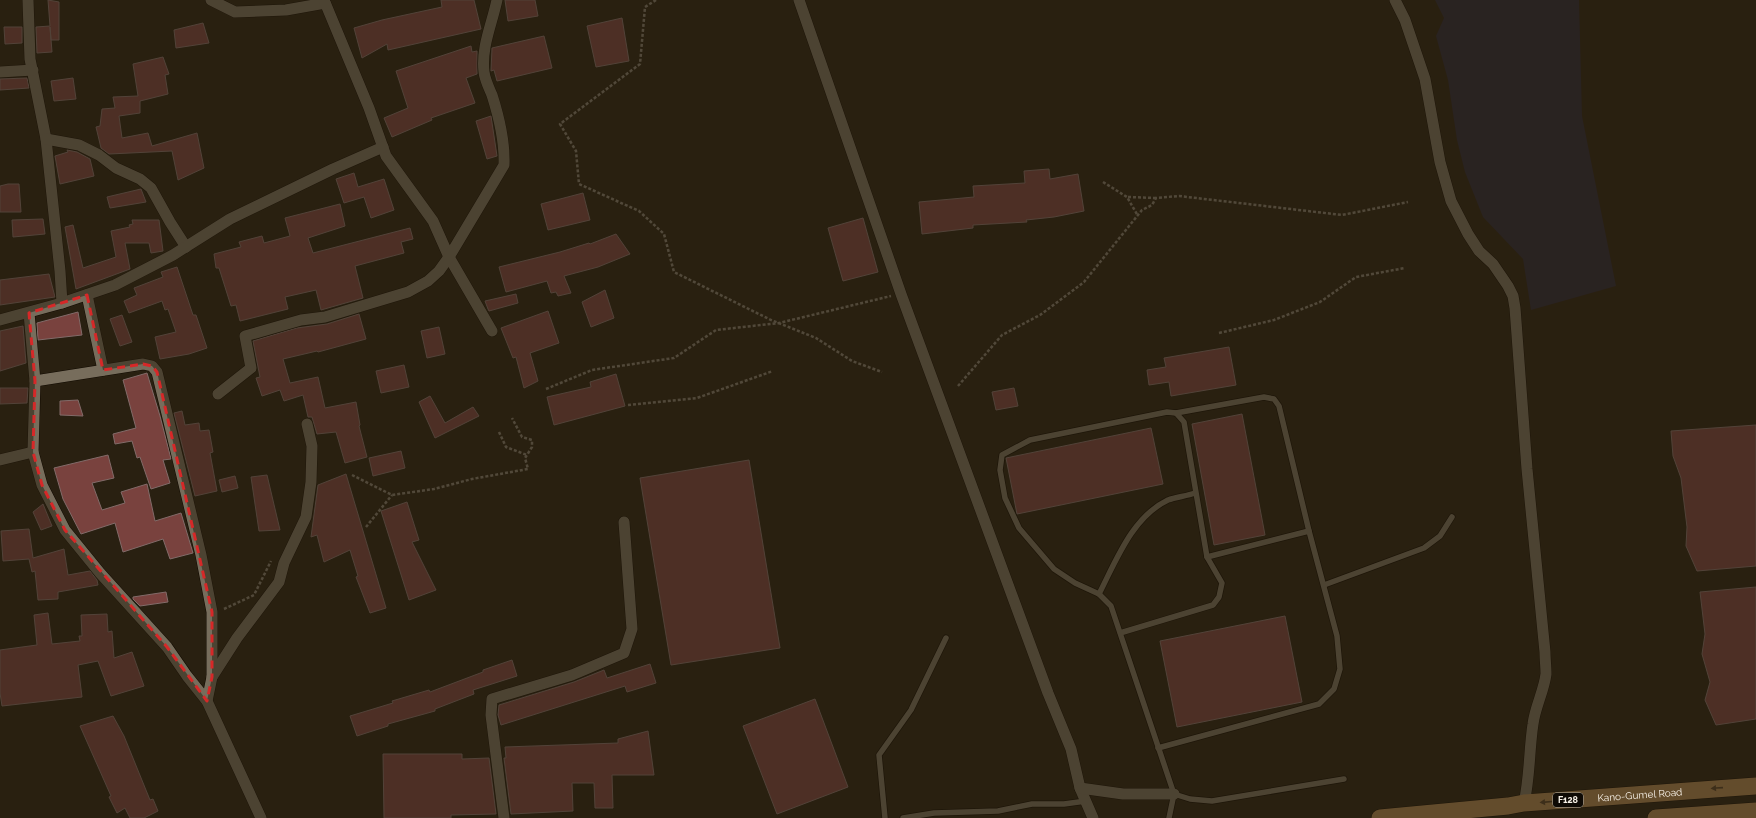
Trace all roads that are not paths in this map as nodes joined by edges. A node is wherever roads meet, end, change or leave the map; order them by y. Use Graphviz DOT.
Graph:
graph roads {
  1 [pos="28,0"];
  2 [pos="211,0"];
  3 [pos="497,0"];
  4 [pos="799,0"];
  5 [pos="1394,0"];
  6 [pos="324,2"];
  7 [pos="33,70"];
  8 [pos="0,72"];
  9 [pos="46,139"];
  10 [pos="383,148"];
  11 [pos="186,247"];
  12 [pos="449,257"];
  13 [pos="87,295"];
  14 [pos="62,303"];
  15 [pos="29,313"];
  16 [pos="0,320"];
  17 [pos="492,331"];
  18 [pos="104,370"];
  19 [pos="35,381"];
  20 [pos="218,394"];
  21 [pos="1176,413"];
  22 [pos="307,424"];
  23 [pos="33,452"];
  24 [pos="0,460"];
  25 [pos="1195,493"];
  26 [pos="1452,517"];
  27 [pos="624,522"];
  28 [pos="1309,532"];
  29 [pos="1207,557"];
  30 [pos="1324,585"];
  31 [pos="1099,594"];
  32 [pos="1120,633"];
  33 [pos="946,638"];
  34 [pos="212,677"];
  35 [pos="207,701"];
  36 [pos="1158,748"];
  37 [pos="1344,779"];
  38 [pos="1756,786"];
  39 [pos="1080,788"];
  40 [pos="1174,794"];
  41 [pos="1086,802"];
  42 [pos="1524,803"];
  43 [pos="1756,811"];
  44 [pos="261,818"];
  45 [pos="504,818"];
  46 [pos="885,818"];
  47 [pos="903,818"];
  48 [pos="1093,818"];
  49 [pos="1169,818"];
  50 [pos="1380,818"];
  51 [pos="1656,818"];
  1 -- 7 [label="street"];
  2 -- 6 [label="street"];
  3 -- 12 [label="street"];
  4 -- 39 [label="street"];
  5 -- 42 [label="street"];
  6 -- 10 [label="street"];
  7 -- 8 [label="street"];
  7 -- 9 [label="street"];
  9 -- 11 [label="street"];
  9 -- 14 [label="street"];
  10 -- 11 [label="street"];
  10 -- 12 [label="street"];
  11 -- 13 [label="street"];
  12 -- 17 [label="street"];
  12 -- 20 [label="street"];
  13 -- 14 [label="street"];
  13 -- 18 [label="street"];
  14 -- 15 [label="street"];
  15 -- 16 [label="street"];
  15 -- 19 [label="street"];
  18 -- 19 [label="street"];
  18 -- 34 [label="street"];
  19 -- 23 [label="street"];
  21 -- 25 [label="lane"];
  21 -- 28 [label="lane"];
  21 -- 31 [label="lane"];
  22 -- 34 [label="street"];
  23 -- 24 [label="street"];
  23 -- 35 [label="street"];
  25 -- 29 [label="lane"];
  25 -- 31 [label="lane"];
  26 -- 30 [label="lane"];
  27 -- 45 [label="street"];
  28 -- 29 [label="lane"];
  28 -- 30 [label="lane"];
  29 -- 32 [label="lane"];
  30 -- 36 [label="lane"];
  31 -- 32 [label="lane"];
  32 -- 36 [label="lane"];
  33 -- 46 [label="lane"];
  34 -- 35 [label="street"];
  35 -- 44 [label="street"];
  36 -- 40 [label="lane"];
  37 -- 40 [label="lane"];
  38 -- 42 [label="main road, Kano-Gumel Road / F128, one-way"];
  39 -- 40 [label="street"];
  39 -- 41 [label="street"];
  40 -- 49 [label="lane"];
  41 -- 47 [label="lane"];
  41 -- 48 [label="street"];
  42 -- 50 [label="main road, Kano-Gumel Road / F128"];
  43 -- 51 [label="main road"];
}
